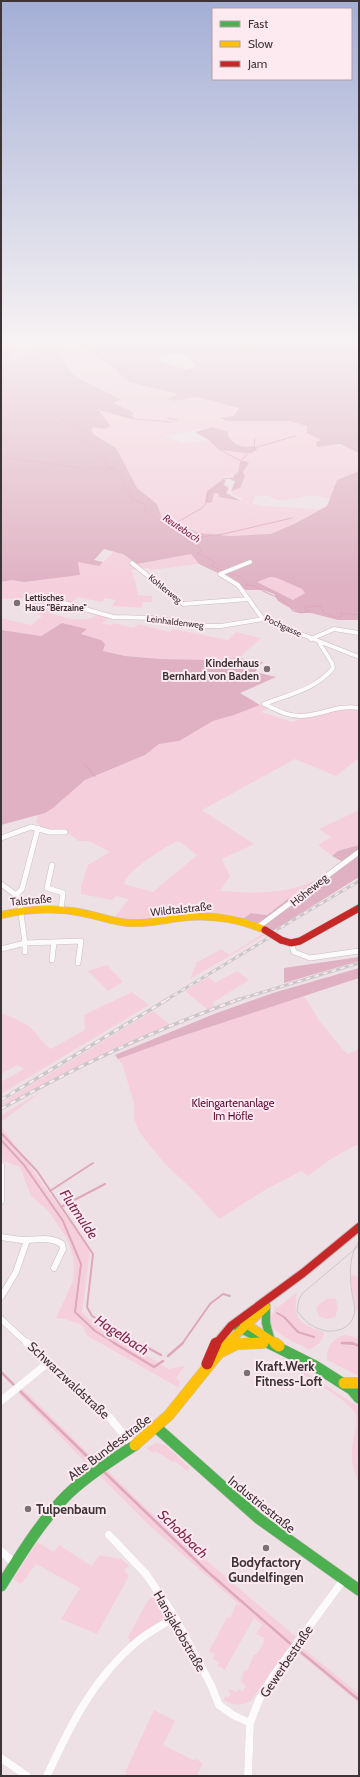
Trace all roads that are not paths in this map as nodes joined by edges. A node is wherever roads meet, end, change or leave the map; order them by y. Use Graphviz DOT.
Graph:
graph roads {
  1 [pos="250,562"];
  2 [pos="132,563"];
  3 [pos="249,599"];
  4 [pos="64,603"];
  5 [pos="264,619"];
  6 [pos="359,633"];
  7 [pos="311,639"];
  8 [pos="320,643"];
  9 [pos="359,657"];
  10 [pos="359,708"];
  11 [pos="38,828"];
  12 [pos="65,832"];
  13 [pos="1,838"];
  14 [pos="359,852"];
  15 [pos="52,865"];
  16 [pos="1,884"];
  17 [pos="16,895"];
  18 [pos="359,908"];
  19 [pos="62,909"];
  20 [pos="20,911"];
  21 [pos="1,915"];
  22 [pos="261,929"];
  23 [pos="53,942"];
  24 [pos="25,943"];
  25 [pos="291,943"];
  26 [pos="1,949"];
  27 [pos="359,950"];
  28 [pos="25,952"];
  29 [pos="52,960"];
  30 [pos="78,963"];
  31 [pos="1,1165"];
  32 [pos="1,1201"];
  33 [pos="359,1227"];
  34 [pos="1,1237"];
  35 [pos="27,1240"];
  36 [pos="54,1268"];
  37 [pos="1,1297"];
  38 [pos="266,1303"];
  39 [pos="238,1318"];
  40 [pos="1,1319"];
  41 [pos="246,1323"];
  42 [pos="231,1324"];
  43 [pos="239,1329"];
  44 [pos="268,1340"];
  45 [pos="217,1354"];
  46 [pos="49,1362"];
  47 [pos="206,1368"];
  48 [pos="344,1383"];
  49 [pos="359,1383"];
  50 [pos="356,1392"];
  51 [pos="359,1398"];
  52 [pos="1,1400"];
  53 [pos="157,1428"];
  54 [pos="133,1446"];
  55 [pos="109,1534"];
  56 [pos="1,1551"];
  57 [pos="15,1564"];
  58 [pos="344,1579"];
  59 [pos="1,1586"];
  60 [pos="359,1590"];
  61 [pos="175,1617"];
  62 [pos="250,1724"];
  63 [pos="1,1758"];
  64 [pos="27,1776"];
  65 [pos="47,1776"];
  66 [pos="248,1776"];
  1 -- 3 [label="street, Pochgasse"];
  2 -- 3 [label="street, Kohlerweg"];
  3 -- 5 [label="street, Pochgasse"];
  4 -- 5 [label="street, Leinhaldenweg"];
  5 -- 7 [label="street, Pochgasse"];
  6 -- 7 [label="street"];
  7 -- 8 [label="street, Pochgasse"];
  8 -- 9 [label="street, Pochgasse"];
  8 -- 10 [label="street"];
  11 -- 12 [label="street"];
  11 -- 13 [label="street"];
  11 -- 17 [label="street"];
  14 -- 22 [label="street, Höheweg"];
  15 -- 19 [label="street"];
  16 -- 17 [label="street"];
  17 -- 20 [label="street"];
  18 -- 25 [label="main road"];
  19 -- 20 [label="main road, Talstraße"];
  19 -- 22 [label="main road, Wildtalstraße"];
  20 -- 21 [label="main road, Talstraße"];
  20 -- 24 [label="street"];
  22 -- 25 [label="main road, Wildtalstraße, bridge"];
  23 -- 24 [label="street"];
  23 -- 29 [label="street"];
  23 -- 30 [label="street"];
  24 -- 26 [label="street"];
  24 -- 28 [label="street"];
  25 -- 27 [label="street"];
  31 -- 32 [label="street"];
  33 -- 38 [label="main road, Alte Bundesstraße"];
  34 -- 35 [label="street"];
  35 -- 36 [label="street"];
  35 -- 37 [label="street"];
  38 -- 39 [label="main road, Alte Bundesstraße"];
  38 -- 41 [label="main road, Alte Bundesstraße"];
  38 -- 44 [label="main road"];
  39 -- 41 [label="main road"];
  39 -- 42 [label="main road, Alte Bundesstraße"];
  40 -- 46 [label="street, Schwarzwaldstraße"];
  41 -- 43 [label="main road, Alte Bundesstraße"];
  41 -- 44 [label="main road"];
  42 -- 43 [label="main road"];
  42 -- 47 [label="main road, Alte Bundesstraße"];
  43 -- 44 [label="main road"];
  43 -- 45 [label="main road, Alte Bundesstraße"];
  44 -- 45 [label="main road"];
  44 -- 48 [label="main road"];
  45 -- 47 [label="main road, Alte Bundesstraße"];
  46 -- 52 [label="street"];
  46 -- 54 [label="street, Schwarzwaldstraße"];
  47 -- 53 [label="main road, Alte Bundesstraße"];
  48 -- 49 [label="main road"];
  48 -- 50 [label="main road"];
  50 -- 51 [label="main road"];
  53 -- 54 [label="main road, Alte Bundesstraße"];
  53 -- 58 [label="main road, Industriestraße"];
  54 -- 57 [label="main road, Alte Bundesstraße"];
  55 -- 61 [label="street, Hansjakobstraße"];
  56 -- 57 [label="street"];
  57 -- 59 [label="main road, Alte Bundesstraße"];
  58 -- 60 [label="main road, Industriestraße"];
  58 -- 62 [label="street, Gewerbestraße"];
  61 -- 62 [label="street, Hansjakobstraße"];
  61 -- 65 [label="street"];
  62 -- 66 [label="street, Gewerbestraße"];
  63 -- 64 [label="street"];
}
